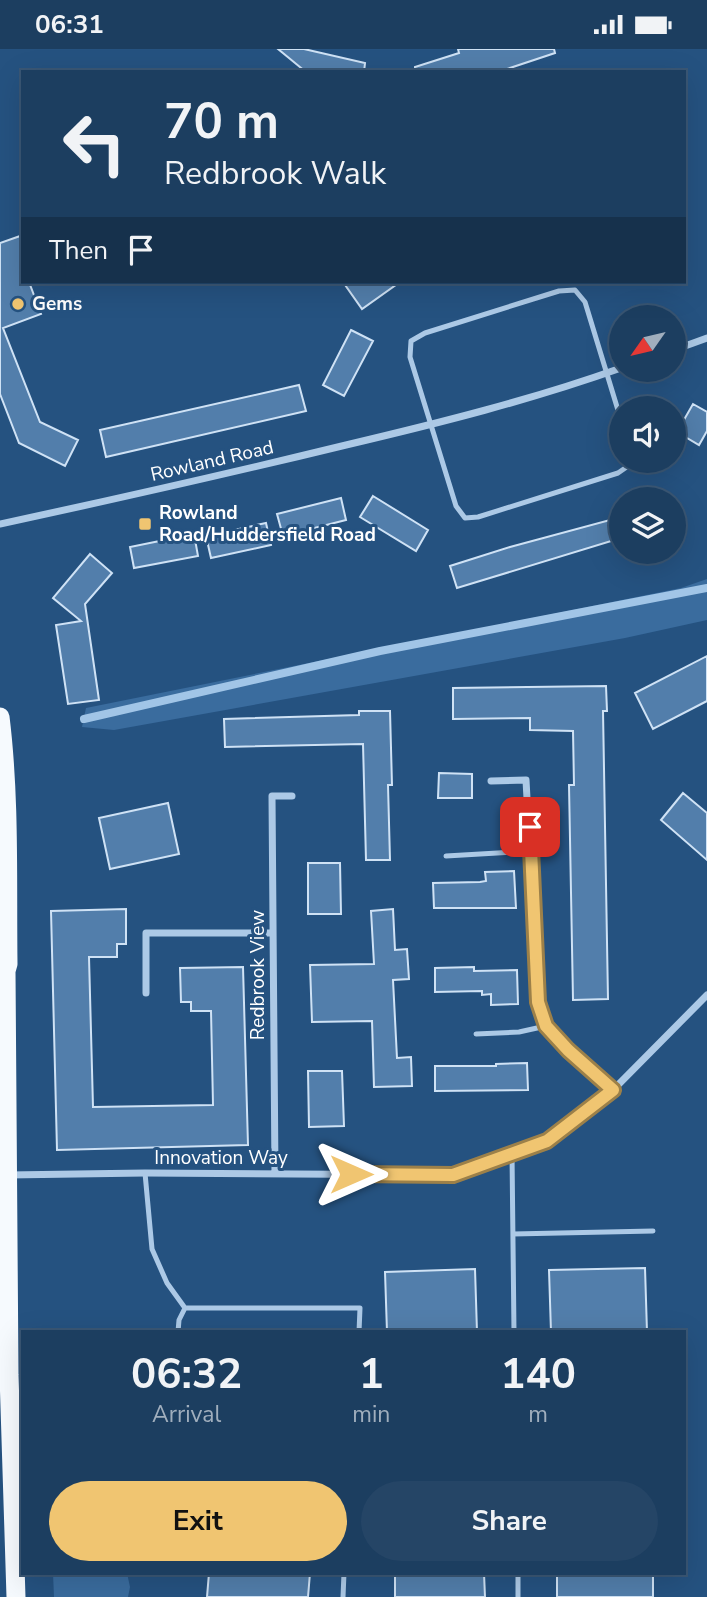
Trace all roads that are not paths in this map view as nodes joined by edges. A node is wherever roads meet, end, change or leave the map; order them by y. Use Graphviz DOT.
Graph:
graph roads {
  1 [pos="707,338"];
  2 [pos="686,346"];
  3 [pos="607,373"];
  4 [pos="614,396"];
  5 [pos="431,425"];
  6 [pos="618,473"];
  7 [pos="0,524"];
  8 [pos="0,717"];
  9 [pos="491,781"];
  10 [pos="292,796"];
  11 [pos="531,851"];
  12 [pos="446,856"];
  13 [pos="273,933"];
  14 [pos="3,971"];
  15 [pos="146,993"];
  16 [pos="707,995"];
  17 [pos="546,1026"];
  18 [pos="476,1034"];
  19 [pos="613,1090"];
  20 [pos="512,1154"];
  21 [pos="145,1173"];
  22 [pos="275,1174"];
  23 [pos="7,1175"];
  24 [pos="653,1231"];
  25 [pos="513,1234"];
  26 [pos="4,1248"];
  27 [pos="186,1308"];
  28 [pos="178,1330"];
  29 [pos="359,1330"];
  30 [pos="514,1330"];
  31 [pos="4,1375"];
  32 [pos="344,1575"];
  33 [pos="518,1575"];
  34 [pos="16,1597"];
  35 [pos="343,1597"];
  36 [pos="519,1597"];
  1 -- 2 [label="street"];
  3 -- 4 [label="lane"];
  3 -- 5 [label="street, Rowland Road"];
  3 -- 5 [label="lane"];
  5 -- 6 [label="lane"];
  5 -- 7 [label="street, Rowland Road"];
  8 -- 14 [label="highway"];
  9 -- 11 [label="street"];
  10 -- 13 [label="street, Redbrook View"];
  11 -- 12 [label="lane"];
  11 -- 17 [label="street"];
  13 -- 15 [label="street"];
  13 -- 22 [label="street, Redbrook View"];
  14 -- 23 [label="highway"];
  16 -- 19 [label="street, Innovation Way"];
  17 -- 18 [label="lane"];
  17 -- 19 [label="street"];
  19 -- 20 [label="street, Innovation Way"];
  20 -- 22 [label="street, Innovation Way"];
  20 -- 25 [label="lane"];
  21 -- 22 [label="street, Innovation Way"];
  21 -- 23 [label="street, Innovation Way"];
  21 -- 27 [label="lane"];
  23 -- 26 [label="highway"];
  24 -- 25 [label="lane"];
  25 -- 30 [label="lane"];
  26 -- 31 [label="highway"];
  27 -- 28 [label="lane"];
  27 -- 29 [label="lane"];
  31 -- 34 [label="highway"];
  32 -- 35 [label="lane"];
  33 -- 36 [label="lane"];
}
